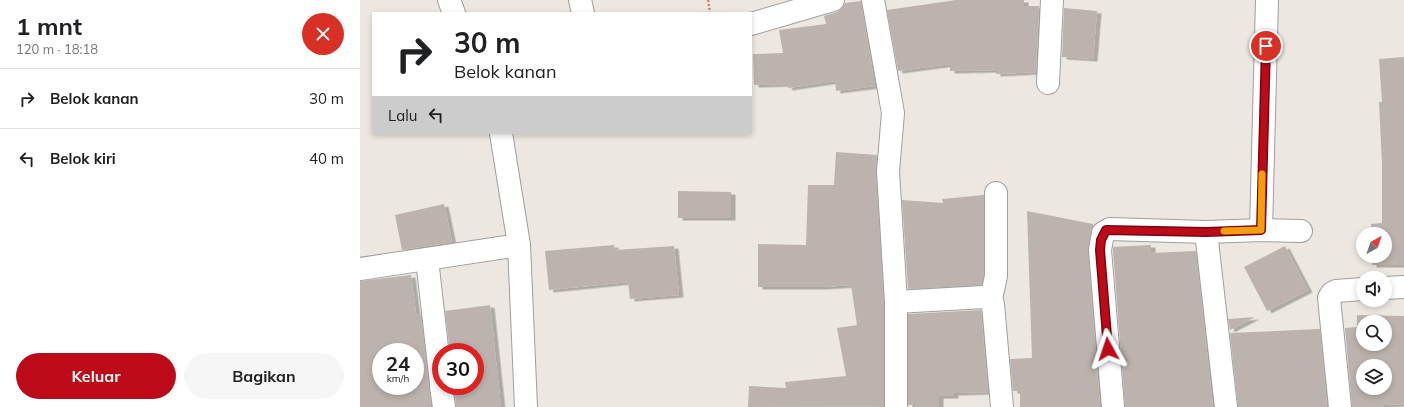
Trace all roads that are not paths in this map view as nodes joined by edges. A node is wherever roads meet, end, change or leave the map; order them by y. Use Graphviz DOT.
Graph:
graph roads {
  1 [pos="449,0"];
  2 [pos="580,0"];
  3 [pos="833,0"];
  4 [pos="872,0"];
  5 [pos="1052,0"];
  6 [pos="1267,0"];
  7 [pos="454,12"];
  8 [pos="583,12"];
  9 [pos="752,24"];
  10 [pos="1048,83"];
  11 [pos="500,134"];
  12 [pos="996,193"];
  13 [pos="1261,230"];
  14 [pos="1301,231"];
  15 [pos="1206,232"];
  16 [pos="519,245"];
  17 [pos="427,259"];
  18 [pos="360,269"];
  19 [pos="1404,287"];
  20 [pos="1392,288"];
  21 [pos="1356,290"];
  22 [pos="991,299"];
  23 [pos="896,302"];
  24 [pos="436,343"];
  25 [pos="442,395"];
  26 [pos="444,407"];
  27 [pos="526,407"];
  28 [pos="896,407"];
  29 [pos="1002,407"];
  30 [pos="1113,407"];
  31 [pos="1226,407"];
  32 [pos="1340,407"];
  1 -- 7 [label="street"];
  2 -- 8 [label="street"];
  3 -- 9 [label="street"];
  4 -- 23 [label="street"];
  5 -- 10 [label="street"];
  6 -- 13 [label="street"];
  11 -- 16 [label="street"];
  12 -- 22 [label="street"];
  13 -- 14 [label="street"];
  13 -- 15 [label="street"];
  15 -- 30 [label="street"];
  15 -- 31 [label="street"];
  16 -- 17 [label="street"];
  16 -- 27 [label="street"];
  17 -- 18 [label="street"];
  17 -- 24 [label="street"];
  19 -- 20 [label="street"];
  21 -- 32 [label="street"];
  22 -- 23 [label="street"];
  22 -- 29 [label="street"];
  23 -- 28 [label="street"];
  25 -- 26 [label="street"];
}
